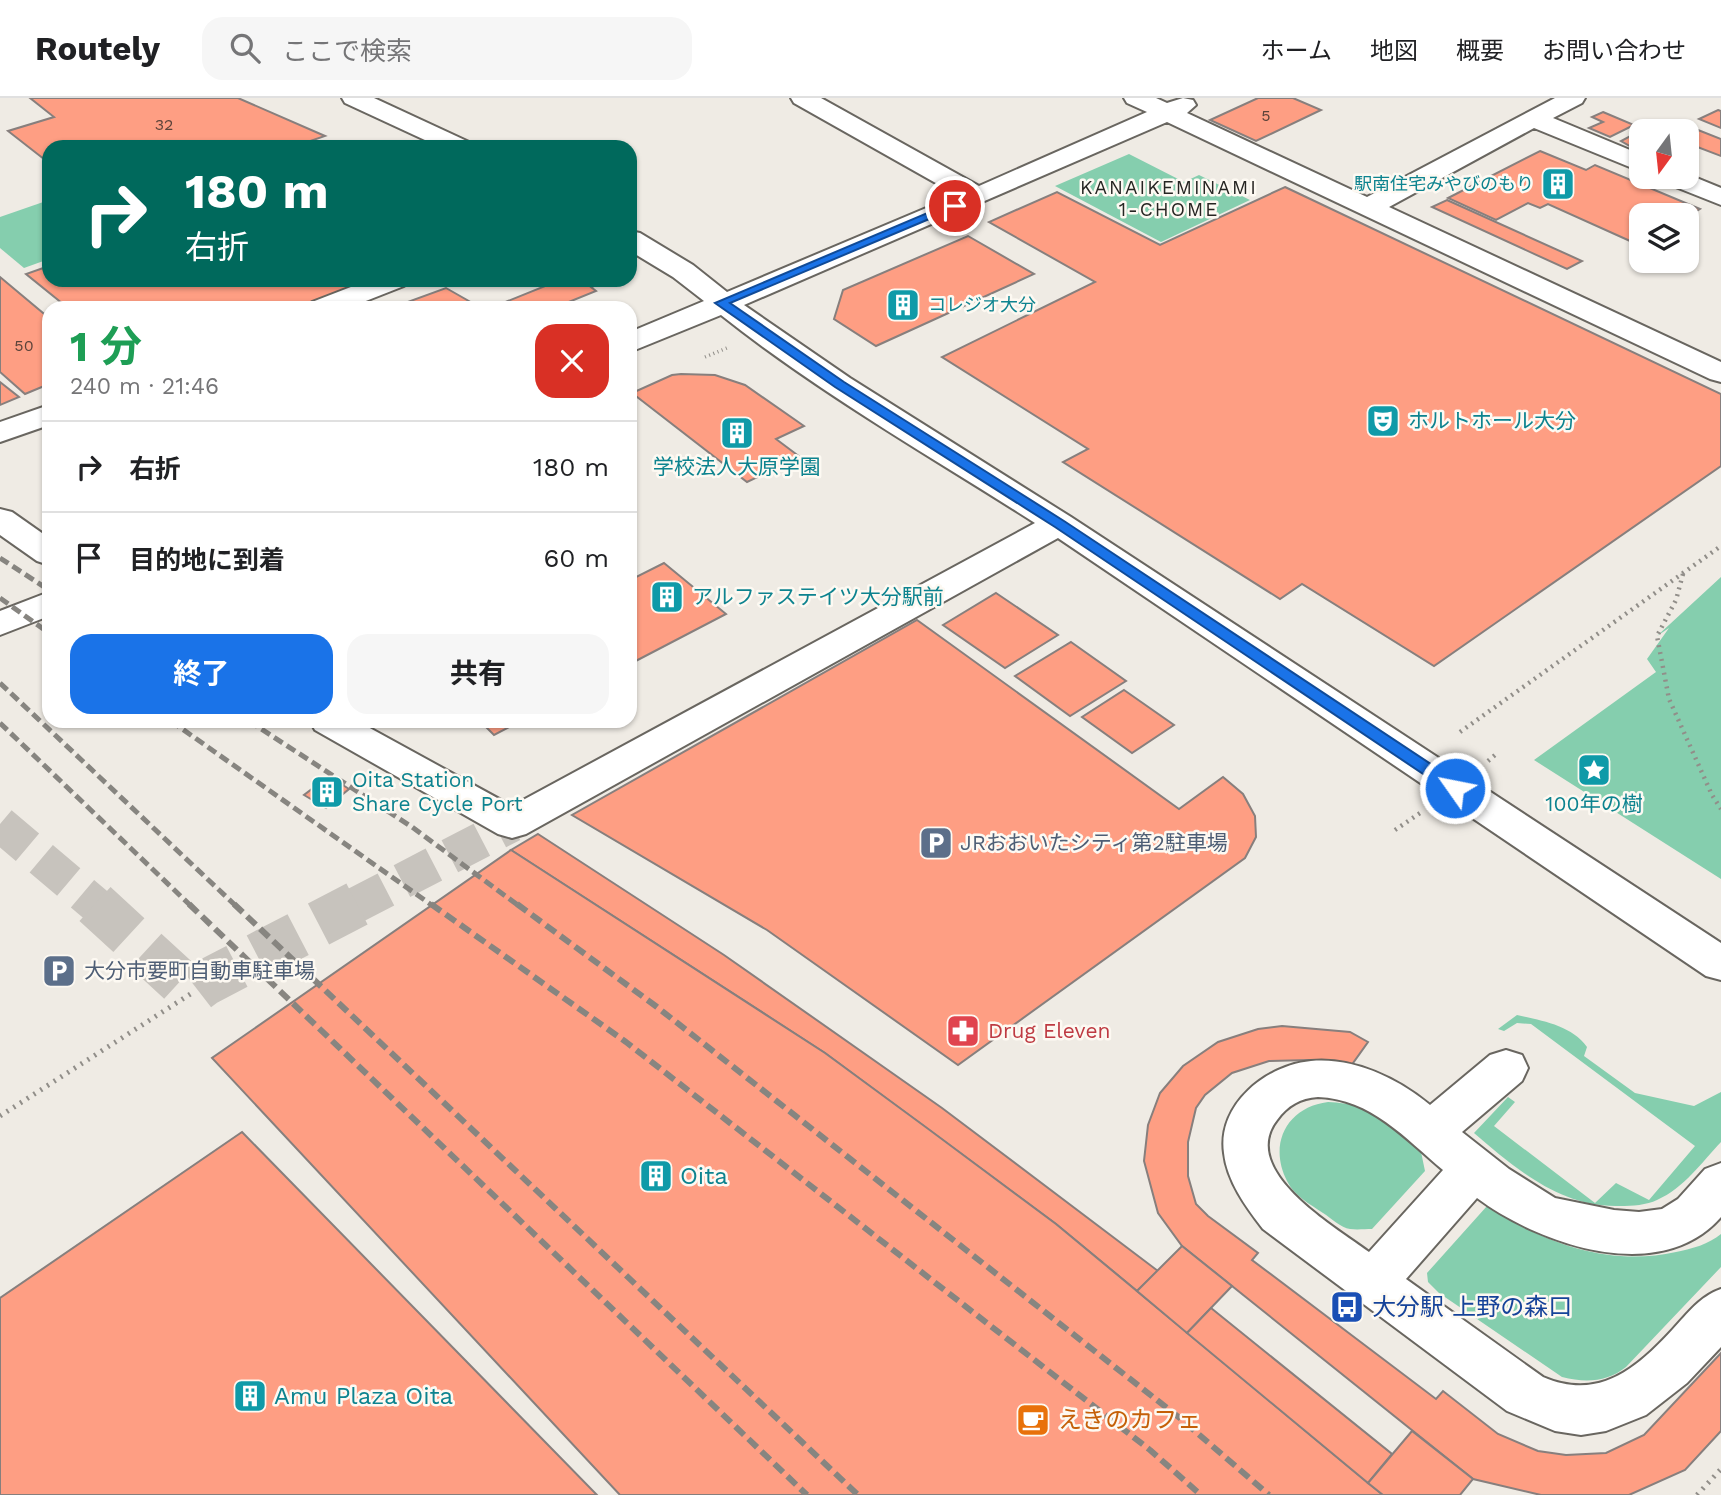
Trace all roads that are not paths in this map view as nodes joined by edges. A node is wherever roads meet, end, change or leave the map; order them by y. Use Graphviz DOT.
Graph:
graph roads {
  1 [pos="354,98"];
  2 [pos="407,98"];
  3 [pos="803,98"];
  4 [pos="1136,98"];
  5 [pos="1198,98"];
  6 [pos="1573,98"];
  7 [pos="386,110"];
  8 [pos="1169,113"];
  9 [pos="1533,120"];
  10 [pos="446,140"];
  11 [pos="1629,159"];
  12 [pos="1699,188"];
  13 [pos="978,196"];
  14 [pos="1720,196"];
  15 [pos="1368,207"];
  16 [pos="637,243"];
  17 [pos="376,287"];
  18 [pos="340,301"];
  19 [pos="721,303"];
  20 [pos="637,340"];
  21 [pos="1721,373"];
  22 [pos="42,417"];
  23 [pos="0,433"];
  24 [pos="0,519"];
  25 [pos="1059,524"];
  26 [pos="42,549"];
  27 [pos="42,606"];
  28 [pos="0,624"];
  29 [pos="341,728"];
  30 [pos="1721,964"];
  31 [pos="1506,1068"];
  32 [pos="1430,1132"];
  33 [pos="1474,1168"];
  34 [pos="1721,1183"];
  35 [pos="1373,1282"];
  36 [pos="1721,1311"];
  1 -- 7 [label="street"];
  2 -- 7 [label="street"];
  3 -- 13 [label="street"];
  4 -- 8 [label="street"];
  5 -- 8 [label="street"];
  6 -- 9 [label="street"];
  7 -- 10 [label="street"];
  8 -- 13 [label="street"];
  8 -- 15 [label="street"];
  9 -- 11 [label="street"];
  9 -- 15 [label="street"];
  12 -- 14 [label="street"];
  13 -- 19 [label="street"];
  15 -- 21 [label="street"];
  16 -- 19 [label="street"];
  17 -- 18 [label="street"];
  19 -- 20 [label="street"];
  19 -- 25 [label="street"];
  22 -- 23 [label="street"];
  24 -- 26 [label="street"];
  25 -- 29 [label="street"];
  25 -- 30 [label="street"];
  27 -- 28 [label="street"];
  31 -- 32 [label="street"];
  32 -- 33 [label="street"];
  32 -- 35 [label="street"];
  33 -- 34 [label="street"];
  33 -- 35 [label="street"];
  35 -- 36 [label="street"];
}
